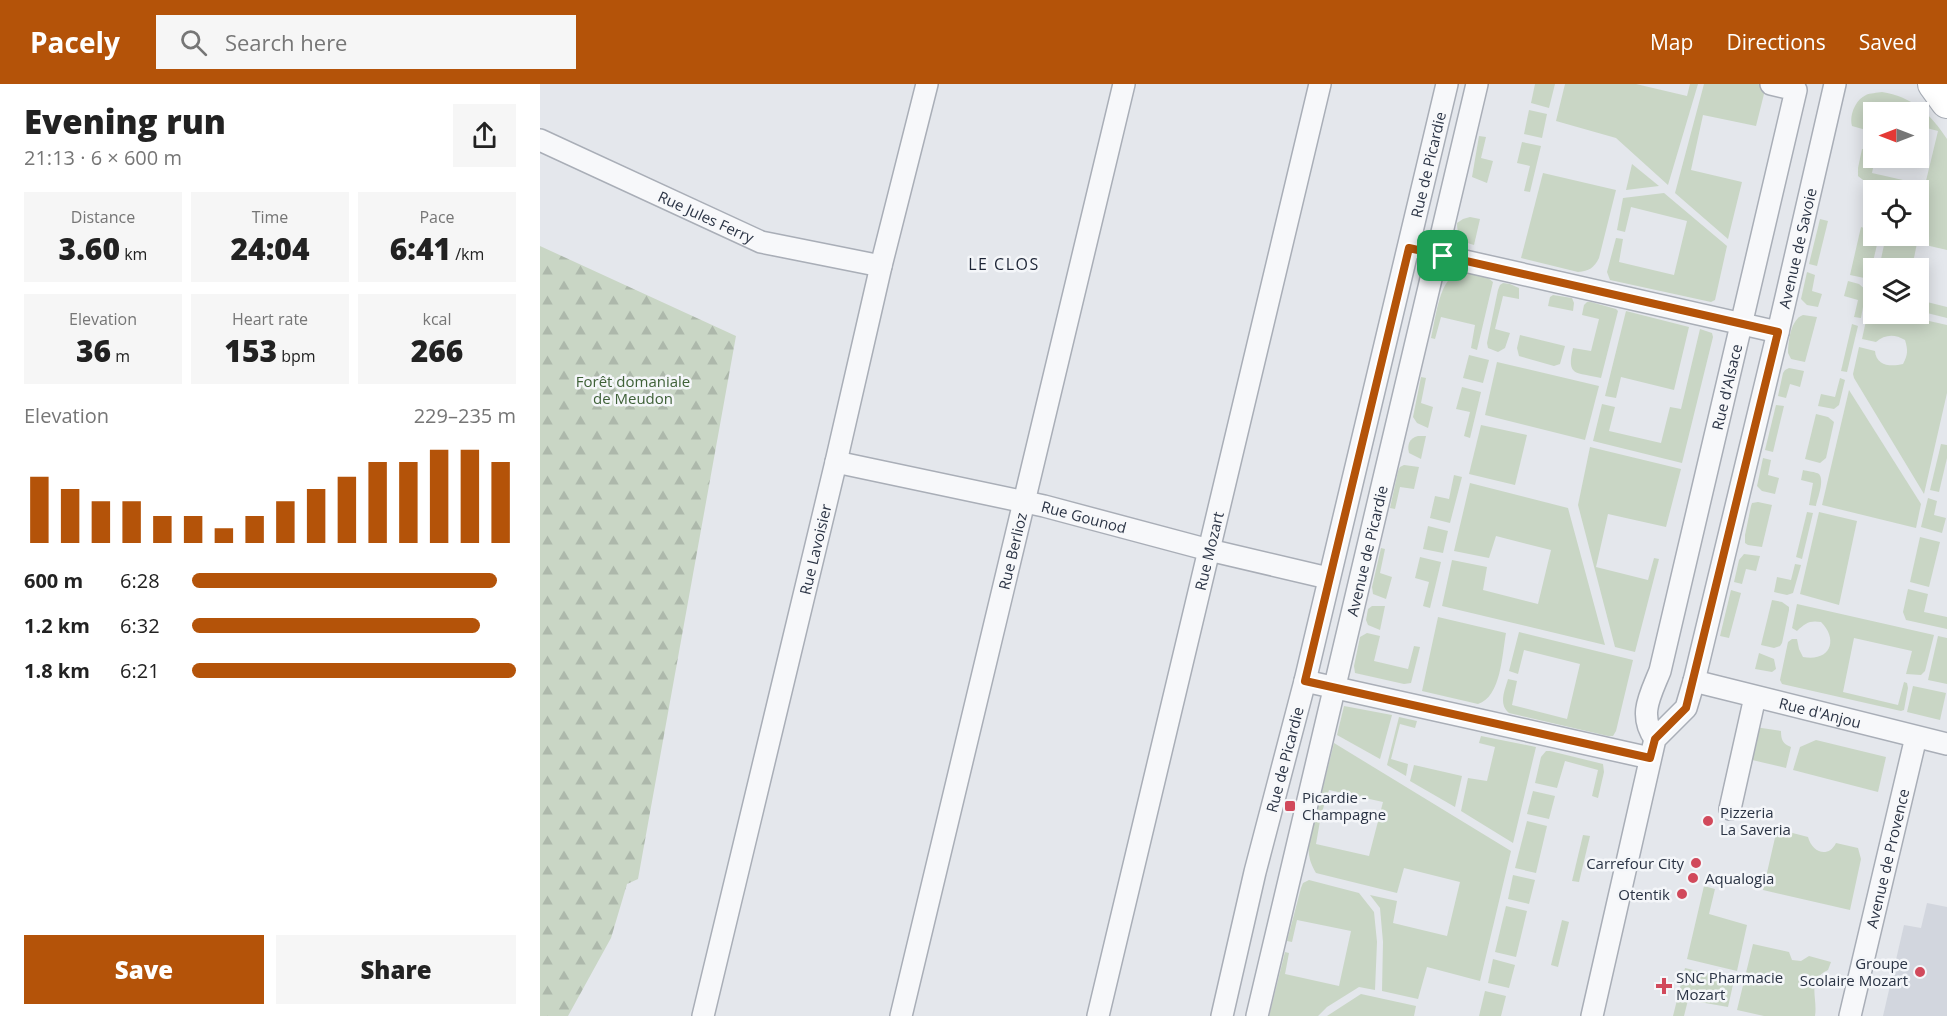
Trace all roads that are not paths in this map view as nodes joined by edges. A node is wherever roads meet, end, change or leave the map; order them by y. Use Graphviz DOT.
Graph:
graph roads {
  1 [pos="1124,84"];
  2 [pos="1320,84"];
  3 [pos="1447,84"];
  4 [pos="1477,84"];
  5 [pos="1771,84"];
  6 [pos="1851,84"];
  7 [pos="920,85"];
  8 [pos="1834,92"];
  9 [pos="540,140"];
  10 [pos="1409,248"];
  11 [pos="1437,255"];
  12 [pos="880,266"];
  13 [pos="1742,324"];
  14 [pos="1778,332"];
  15 [pos="836,462"];
  16 [pos="1024,502"];
  17 [pos="1209,550"];
  18 [pos="1328,578"];
  19 [pos="1660,671"];
  20 [pos="1305,681"];
  21 [pos="1694,681"];
  22 [pos="1335,687"];
  23 [pos="1755,697"];
  24 [pos="1673,722"];
  25 [pos="1916,737"];
  26 [pos="1947,744"];
  27 [pos="1652,749"];
  28 [pos="1730,809"];
  29 [pos="703,1016"];
  30 [pos="901,1016"];
  31 [pos="1098,1016"];
  32 [pos="1222,1016"];
  33 [pos="1257,1016"];
  34 [pos="1592,1016"];
  35 [pos="1850,1016"];
  1 -- 16 [label="street, Rue Berlioz"];
  2 -- 17 [label="street, Rue Mozart"];
  3 -- 10 [label="street, Rue de Picardie"];
  4 -- 11 [label="street, Avenue de Picardie"];
  5 -- 13 [label="street, Rue d'Alsace"];
  6 -- 8 [label="street, Avenue de Savoie"];
  7 -- 12 [label="street, Rue Lavoisier"];
  8 -- 14 [label="street, Avenue de Savoie"];
  9 -- 12 [label="street, Rue Jules Ferry"];
  10 -- 11 [label="street"];
  10 -- 18 [label="street, Rue de Picardie"];
  11 -- 13 [label="street"];
  11 -- 22 [label="street, Avenue de Picardie"];
  12 -- 15 [label="street, Rue Lavoisier"];
  13 -- 14 [label="street"];
  13 -- 19 [label="street, Rue d'Alsace"];
  14 -- 21 [label="street, Avenue de Savoie"];
  15 -- 16 [label="street, Rue Gounod"];
  15 -- 29 [label="street, Rue Lavoisier"];
  16 -- 17 [label="street, Rue Gounod"];
  16 -- 30 [label="street, Rue Berlioz"];
  17 -- 18 [label="street, Rue Gounod"];
  17 -- 31 [label="street, Rue Mozart"];
  18 -- 20 [label="street, Rue de Picardie"];
  19 -- 24 [label="street, Rue d'Alsace"];
  19 -- 27 [label="street, Rue d'Alsace"];
  20 -- 22 [label="street"];
  20 -- 32 [label="street, Rue de Picardie"];
  21 -- 23 [label="street, Rue d'Anjou"];
  21 -- 24 [label="street, Avenue de Savoie"];
  22 -- 27 [label="street"];
  22 -- 33 [label="street, Avenue de Picardie"];
  23 -- 25 [label="street, Rue d'Anjou"];
  23 -- 28 [label="street"];
  24 -- 27 [label="street, Avenue de Savoie"];
  25 -- 26 [label="street, Rue d'Anjou"];
  25 -- 35 [label="street, Avenue de Provence"];
  27 -- 34 [label="street"];
}
